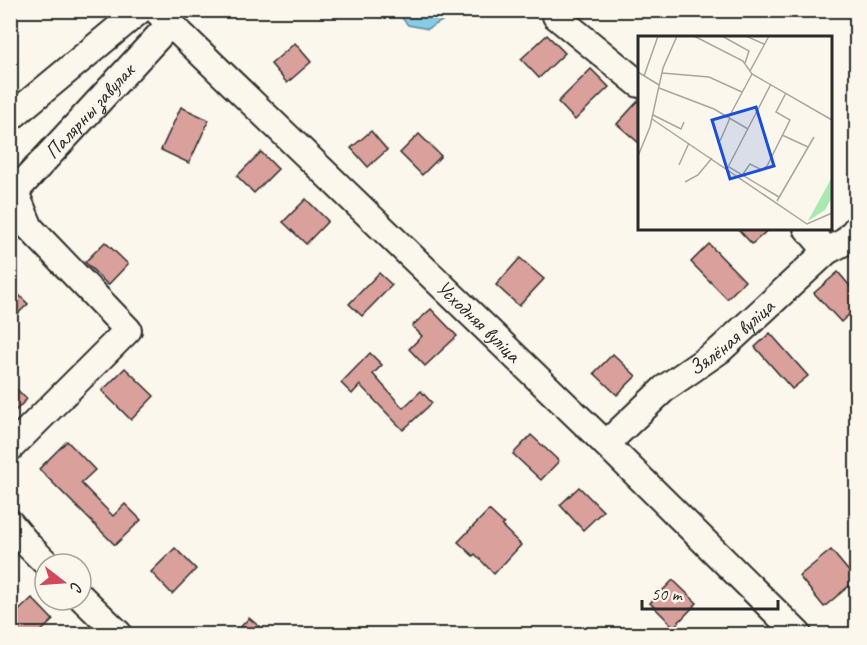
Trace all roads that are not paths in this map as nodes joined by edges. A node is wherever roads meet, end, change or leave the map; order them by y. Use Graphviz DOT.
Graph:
graph roads {
  1 [pos="140,10"];
  2 [pos="556,16"];
  3 [pos="163,18"];
  4 [pos="638,83"];
  5 [pos="10,118"];
  6 [pos="13,194"];
  7 [pos="812,230"];
  8 [pos="847,244"];
  9 [pos="606,444"];
  10 [pos="10,448"];
  11 [pos="10,523"];
  12 [pos="34,552"];
  13 [pos="93,609"];
  14 [pos="119,634"];
  15 [pos="798,634"];
  1 -- 5 [label="street"];
  2 -- 4 [label="street"];
  3 -- 6 [label="street, Палярны завулак"];
  3 -- 9 [label="street, Усходняя вуліца"];
  6 -- 10 [label="street"];
  7 -- 8 [label="street"];
  8 -- 9 [label="street, Зялёная вуліца"];
  9 -- 15 [label="street, Усходняя вуліца"];
  11 -- 12 [label="street"];
  13 -- 14 [label="street"];
}
